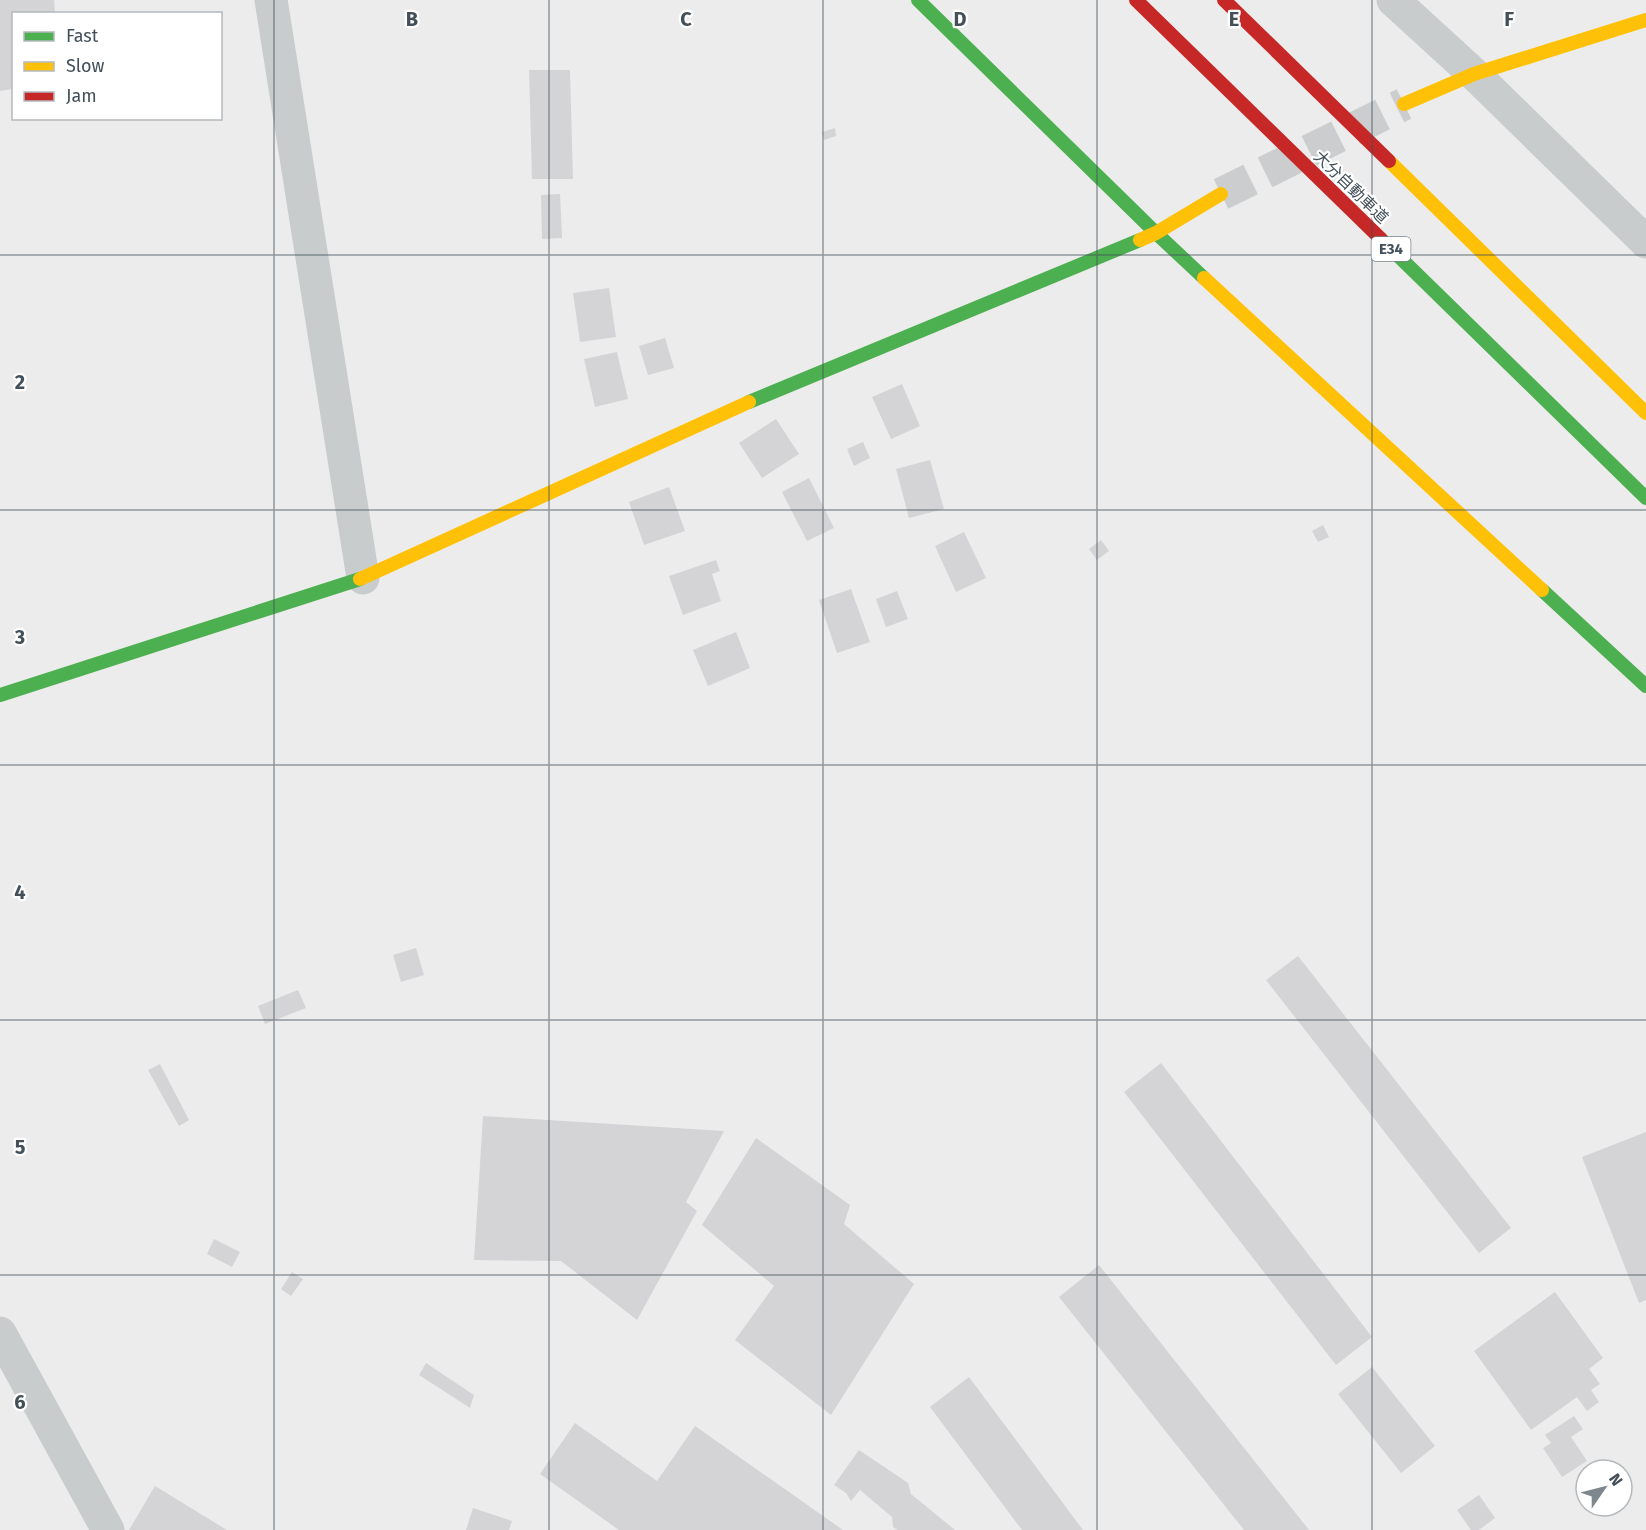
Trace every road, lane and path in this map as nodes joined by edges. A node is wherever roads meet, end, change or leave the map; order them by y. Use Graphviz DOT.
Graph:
graph roads {
  1 [pos="271,0"];
  2 [pos="918,0"];
  3 [pos="1136,0"];
  4 [pos="1224,0"];
  5 [pos="1393,0"];
  6 [pos="1646,20"];
  7 [pos="1474,74"];
  8 [pos="1404,104"];
  9 [pos="1221,194"];
  10 [pos="1156,233"];
  11 [pos="1646,242"];
  12 [pos="1646,412"];
  13 [pos="1646,498"];
  14 [pos="363,578"];
  15 [pos="1646,686"];
  16 [pos="0,695"];
  17 [pos="0,1333"];
  18 [pos="108,1530"];
  1 -- 14 [label="street"];
  2 -- 10 [label="main road"];
  3 -- 13 [label="main road, 大分自動車道 / E34"];
  4 -- 12 [label="main road"];
  5 -- 7 [label="street"];
  6 -- 7 [label="main road"];
  7 -- 8 [label="main road"];
  7 -- 11 [label="street"];
  9 -- 10 [label="main road"];
  10 -- 14 [label="main road"];
  10 -- 15 [label="main road"];
  14 -- 16 [label="main road"];
  17 -- 18 [label="street"];
}
